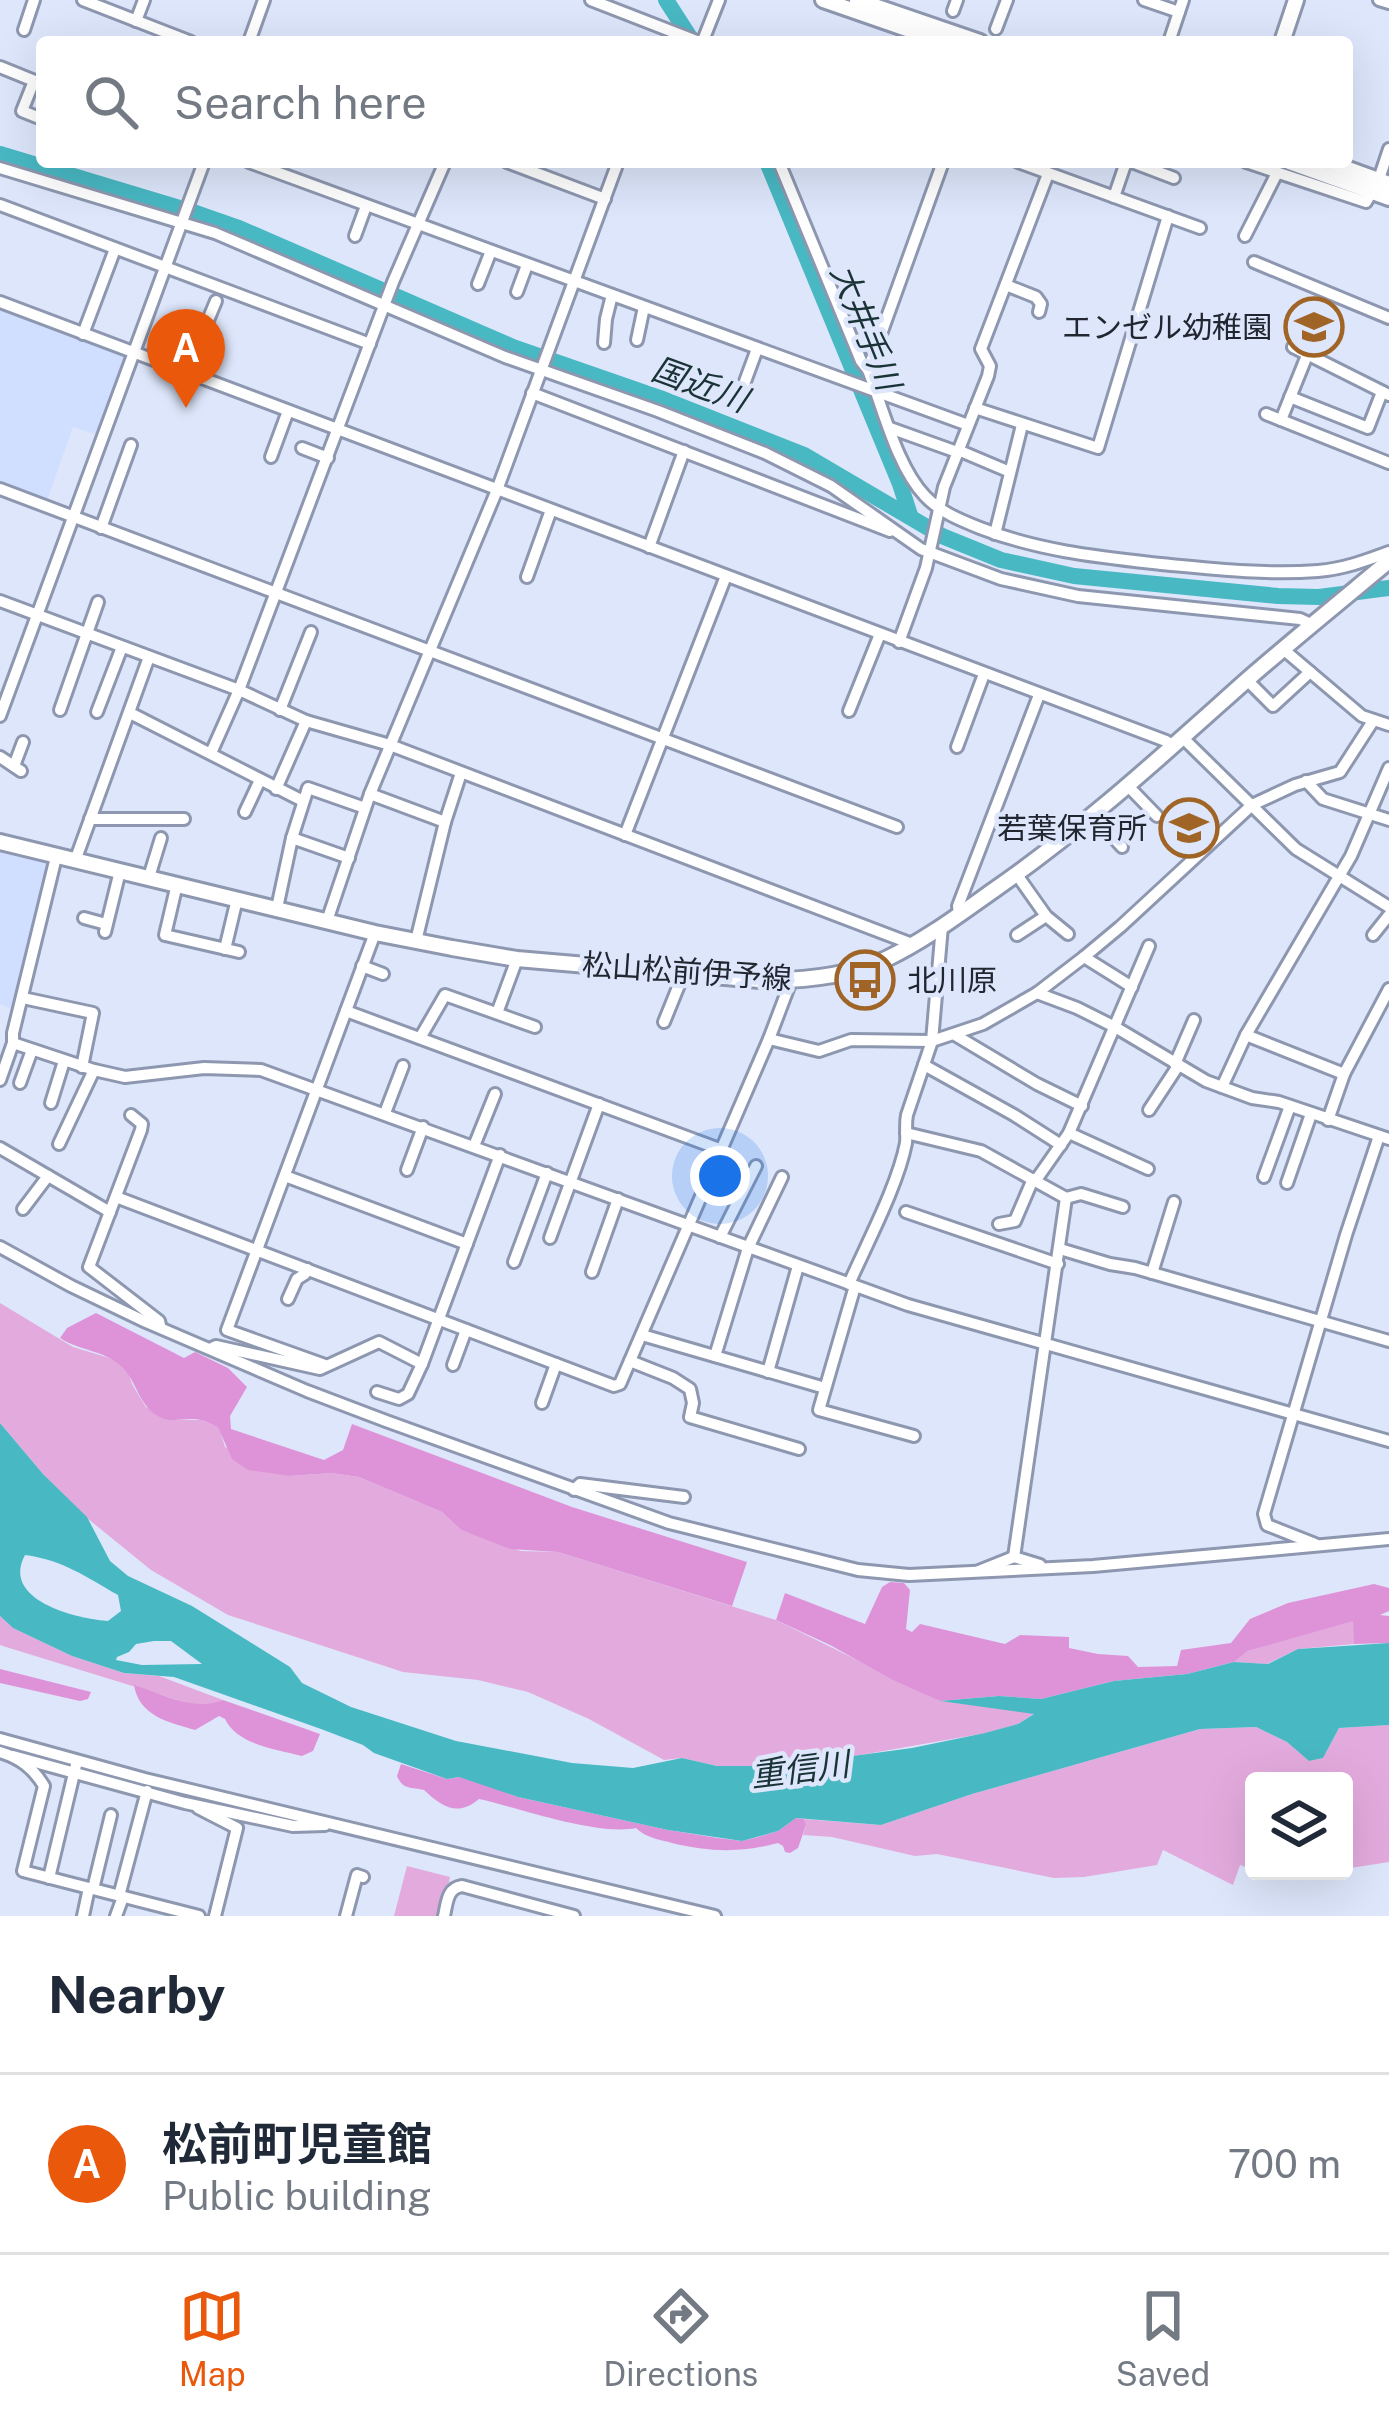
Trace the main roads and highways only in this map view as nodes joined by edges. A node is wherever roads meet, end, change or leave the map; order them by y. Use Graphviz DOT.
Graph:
graph roads {
  1 [pos="823,0"];
  2 [pos="857,0"];
  3 [pos="1296,0"];
  4 [pos="927,36"];
  5 [pos="962,36"];
  6 [pos="1284,36"];
  7 [pos="1288,168"];
  8 [pos="1342,168"];
  9 [pos="1380,185"];
  10 [pos="1389,198"];
  11 [pos="1389,561"];
  12 [pos="0,842"];
  1 -- 4 [label="main road"];
  2 -- 5 [label="main road"];
  3 -- 6 [label="main road"];
  7 -- 9 [label="main road"];
  8 -- 9 [label="main road"];
  9 -- 10 [label="main road"];
  11 -- 12 [label="main road, 松山松前伊予線"];
}
